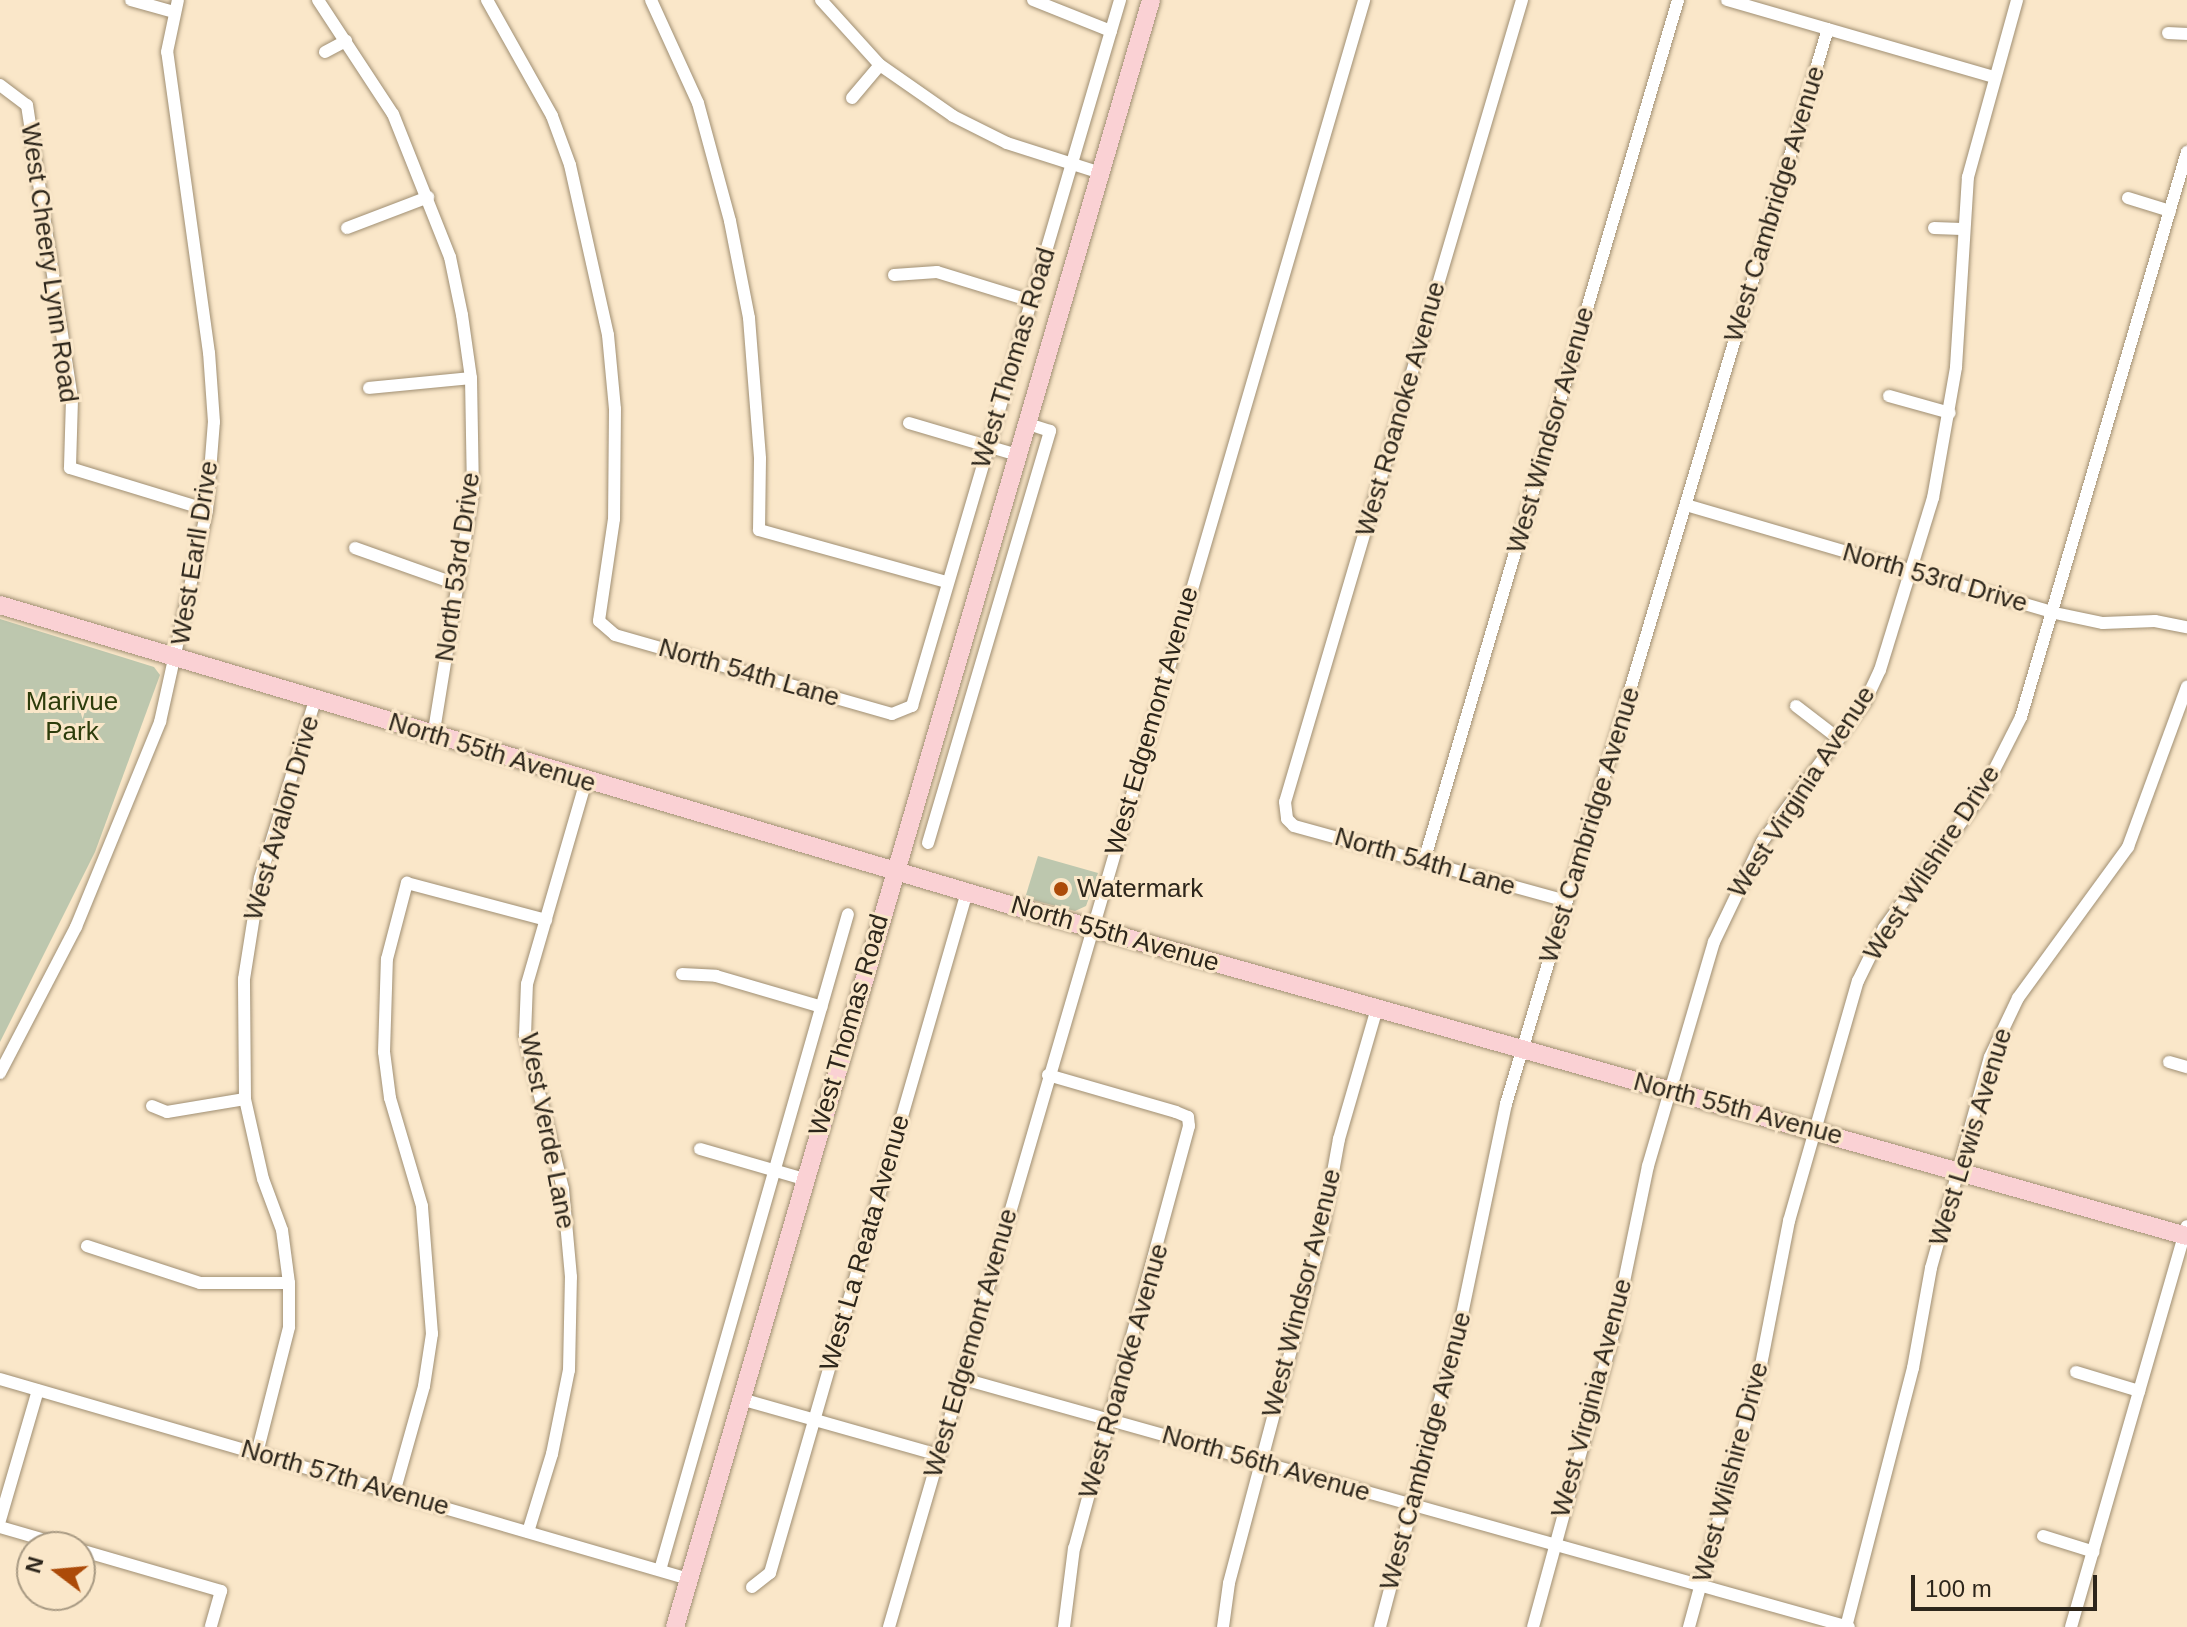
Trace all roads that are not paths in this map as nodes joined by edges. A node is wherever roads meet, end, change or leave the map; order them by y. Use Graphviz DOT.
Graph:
graph roads {
  1 [pos="131,0"];
  2 [pos="318,0"];
  3 [pos="487,0"];
  4 [pos="651,0"];
  5 [pos="821,0"];
  6 [pos="1033,0"];
  7 [pos="1120,0"];
  8 [pos="1151,0"];
  9 [pos="1364,0"];
  10 [pos="1522,0"];
  11 [pos="1678,0"];
  12 [pos="1727,0"];
  13 [pos="2017,0"];
  14 [pos="176,6"];
  15 [pos="1828,29"];
  16 [pos="1111,31"];
  17 [pos="2168,33"];
  18 [pos="2187,34"];
  19 [pos="346,41"];
  20 [pos="325,52"];
  21 [pos="880,65"];
  22 [pos="1994,77"];
  23 [pos="0,85"];
  24 [pos="852,98"];
  25 [pos="2187,152"];
  26 [pos="1072,164"];
  27 [pos="1101,173"];
  28 [pos="428,197"];
  29 [pos="2128,198"];
  30 [pos="2170,211"];
  31 [pos="347,228"];
  32 [pos="1934,228"];
  33 [pos="1962,229"];
  34 [pos="894,275"];
  35 [pos="1031,301"];
  36 [pos="471,378"];
  37 [pos="369,388"];
  38 [pos="1889,396"];
  39 [pos="1950,413"];
  40 [pos="909,423"];
  41 [pos="1028,424"];
  42 [pos="988,446"];
  43 [pos="1018,455"];
  44 [pos="1686,505"];
  45 [pos="207,510"];
  46 [pos="355,548"];
  47 [pos="1910,570"];
  48 [pos="947,582"];
  49 [pos="459,585"];
  50 [pos="0,605"];
  51 [pos="2055,613"];
  52 [pos="2187,627"];
  53 [pos="178,658"];
  54 [pos="2187,687"];
  55 [pos="315,700"];
  56 [pos="1796,706"];
  57 [pos="904,713"];
  58 [pos="433,736"];
  59 [pos="1839,739"];
  60 [pos="924,769"];
  61 [pos="948,776"];
  62 [pos="586,781"];
  63 [pos="1287,819"];
  64 [pos="928,843"];
  65 [pos="1424,861"];
  66 [pos="893,870"];
  67 [pos="967,892"];
  68 [pos="1566,901"];
  69 [pos="848,914"];
  70 [pos="546,920"];
  71 [pos="1091,928"];
  72 [pos="682,974"];
  73 [pos="822,1007"];
  74 [pos="1377,1008"];
  75 [pos="1522,1050"];
  76 [pos="2169,1062"];
  77 [pos="2187,1067"];
  78 [pos="0,1073"];
  79 [pos="1048,1075"];
  80 [pos="1668,1089"];
  81 [pos="245,1099"];
  82 [pos="152,1106"];
  83 [pos="1816,1131"];
  84 [pos="700,1149"];
  85 [pos="775,1171"];
  86 [pos="1959,1171"];
  87 [pos="804,1179"];
  88 [pos="2186,1232"];
  89 [pos="87,1246"];
  90 [pos="289,1283"];
  91 [pos="2076,1372"];
  92 [pos="960,1378"];
  93 [pos="0,1379"];
  94 [pos="38,1390"];
  95 [pos="2139,1391"];
  96 [pos="741,1399"];
  97 [pos="814,1419"];
  98 [pos="1108,1419"];
  99 [pos="257,1453"];
  100 [pos="939,1455"];
  101 [pos="1260,1462"];
  102 [pos="394,1493"];
  103 [pos="1409,1504"];
  104 [pos="0,1520"];
  105 [pos="528,1532"];
  106 [pos="2043,1536"];
  107 [pos="1553,1544"];
  108 [pos="2094,1552"];
  109 [pos="96,1555"];
  110 [pos="660,1570"];
  111 [pos="689,1579"];
  112 [pos="1700,1586"];
  113 [pos="752,1587"];
  114 [pos="211,1627"];
  115 [pos="675,1627"];
  116 [pos="889,1627"];
  117 [pos="1064,1627"];
  118 [pos="1223,1627"];
  119 [pos="1380,1627"];
  120 [pos="1533,1627"];
  121 [pos="1689,1627"];
  122 [pos="1847,1627"];
  123 [pos="2071,1627"];
  1 -- 14 [label="street"];
  2 -- 19 [label="street, North 53rd Drive"];
  3 -- 57 [label="street, North 54th Lane"];
  4 -- 48 [label="street"];
  5 -- 21 [label="street"];
  6 -- 16 [label="street"];
  7 -- 16 [label="street, West Thomas Road"];
  8 -- 27 [label="street, West Thomas Road"];
  9 -- 71 [label="street, West Edgemont Avenue"];
  10 -- 63 [label="street, West Roanoke Avenue"];
  11 -- 65 [label="street, West Windsor Avenue"];
  12 -- 15 [label="street"];
  13 -- 22 [label="street, West Virginia Avenue"];
  14 -- 45 [label="street, West Earll Drive"];
  15 -- 22 [label="street"];
  15 -- 44 [label="street, West Cambridge Avenue"];
  16 -- 26 [label="street, West Thomas Road"];
  17 -- 18 [label="street"];
  19 -- 20 [label="street"];
  19 -- 28 [label="street, North 53rd Drive"];
  21 -- 24 [label="street"];
  21 -- 26 [label="street"];
  22 -- 33 [label="street, West Virginia Avenue"];
  23 -- 45 [label="street, West Cheery Lynn Road"];
  25 -- 30 [label="street, West Wilshire Drive"];
  26 -- 27 [label="street"];
  26 -- 35 [label="street, West Thomas Road"];
  27 -- 41 [label="street, West Thomas Road"];
  28 -- 31 [label="street"];
  28 -- 36 [label="street, North 53rd Drive"];
  29 -- 30 [label="street"];
  30 -- 51 [label="street, West Wilshire Drive"];
  32 -- 33 [label="street"];
  33 -- 39 [label="street, West Virginia Avenue"];
  34 -- 35 [label="street"];
  35 -- 42 [label="street, West Thomas Road"];
  36 -- 37 [label="street"];
  36 -- 49 [label="street, North 53rd Drive"];
  38 -- 39 [label="street"];
  39 -- 47 [label="street, West Virginia Avenue"];
  40 -- 42 [label="street"];
  41 -- 43 [label="street, West Thomas Road"];
  41 -- 61 [label="street, West Thomas Road"];
  42 -- 43 [label="street"];
  42 -- 48 [label="street, West Thomas Road"];
  43 -- 60 [label="street, West Thomas Road"];
  44 -- 47 [label="street, North 53rd Drive"];
  44 -- 68 [label="street, West Cambridge Avenue"];
  45 -- 53 [label="street, West Earll Drive"];
  46 -- 49 [label="street"];
  47 -- 51 [label="street, North 53rd Drive"];
  47 -- 59 [label="street, West Virginia Avenue"];
  48 -- 57 [label="street, West Thomas Road"];
  49 -- 58 [label="street, North 53rd Drive"];
  50 -- 53 [label="street, North 55th Avenue"];
  51 -- 52 [label="street, North 53rd Drive"];
  51 -- 83 [label="street, West Wilshire Drive"];
  53 -- 55 [label="street, North 55th Avenue"];
  53 -- 78 [label="street, West Earll Drive"];
  54 -- 86 [label="street, West Lewis Avenue"];
  55 -- 58 [label="street, North 55th Avenue"];
  55 -- 81 [label="street, West Avalon Drive"];
  56 -- 59 [label="street"];
  58 -- 62 [label="street, North 55th Avenue"];
  59 -- 80 [label="street, West Virginia Avenue"];
  60 -- 61 [label="street"];
  60 -- 66 [label="street, West Thomas Road"];
  61 -- 64 [label="street, West Thomas Road"];
  62 -- 66 [label="street, North 55th Avenue"];
  62 -- 70 [label="street, West Verde Lane"];
  63 -- 65 [label="street, North 54th Lane"];
  65 -- 68 [label="street, North 54th Lane"];
  66 -- 67 [label="street, North 55th Avenue"];
  66 -- 87 [label="street, West Thomas Road"];
  67 -- 71 [label="street, North 55th Avenue"];
  67 -- 97 [label="street, West La Reata Avenue"];
  68 -- 75 [label="street, West Cambridge Avenue"];
  69 -- 73 [label="street, West Thomas Road"];
  70 -- 102 [label="street"];
  70 -- 105 [label="street, West Verde Lane"];
  71 -- 74 [label="street, North 55th Avenue"];
  71 -- 79 [label="street, West Edgemont Avenue"];
  72 -- 73 [label="street"];
  73 -- 85 [label="street, West Thomas Road"];
  74 -- 75 [label="street, North 55th Avenue"];
  74 -- 101 [label="street, West Windsor Avenue"];
  75 -- 80 [label="street, North 55th Avenue"];
  75 -- 103 [label="street, West Cambridge Avenue"];
  76 -- 77 [label="street"];
  79 -- 92 [label="street, West Edgemont Avenue"];
  79 -- 98 [label="street, West Roanoke Avenue"];
  80 -- 83 [label="street, North 55th Avenue"];
  80 -- 107 [label="street, West Virginia Avenue"];
  81 -- 82 [label="street"];
  81 -- 90 [label="street, West Avalon Drive"];
  83 -- 86 [label="street, North 55th Avenue"];
  83 -- 112 [label="street, West Wilshire Drive"];
  84 -- 85 [label="street"];
  85 -- 87 [label="street"];
  85 -- 110 [label="street, West Thomas Road"];
  86 -- 88 [label="street, North 55th Avenue"];
  86 -- 122 [label="street, West Lewis Avenue"];
  87 -- 96 [label="street, West Thomas Road"];
  88 -- 95 [label="street"];
  89 -- 90 [label="street"];
  90 -- 99 [label="street, West Avalon Drive"];
  91 -- 95 [label="street"];
  92 -- 98 [label="street, North 56th Avenue"];
  92 -- 100 [label="street, West Edgemont Avenue"];
  93 -- 94 [label="street, North 57th Avenue"];
  94 -- 99 [label="street, North 57th Avenue"];
  94 -- 104 [label="street"];
  95 -- 108 [label="street"];
  96 -- 97 [label="street"];
  96 -- 111 [label="street, West Thomas Road"];
  97 -- 100 [label="street"];
  97 -- 113 [label="street, West La Reata Avenue"];
  98 -- 101 [label="street, North 56th Avenue"];
  98 -- 117 [label="street, West Roanoke Avenue"];
  99 -- 102 [label="street, North 57th Avenue"];
  100 -- 116 [label="street, West Edgemont Avenue"];
  101 -- 103 [label="street, North 56th Avenue"];
  101 -- 118 [label="street, West Windsor Avenue"];
  102 -- 105 [label="street, North 57th Avenue"];
  103 -- 107 [label="street, North 56th Avenue"];
  103 -- 119 [label="street, West Cambridge Avenue"];
  105 -- 110 [label="street, North 57th Avenue"];
  106 -- 108 [label="street"];
  107 -- 112 [label="street, North 56th Avenue"];
  107 -- 120 [label="street, West Virginia Avenue"];
  108 -- 123 [label="street"];
  109 -- 114 [label="street"];
  110 -- 111 [label="street, North 57th Avenue"];
  111 -- 115 [label="street, West Thomas Road"];
  112 -- 121 [label="street, West Wilshire Drive"];
  112 -- 122 [label="street, North 56th Avenue"];
}
